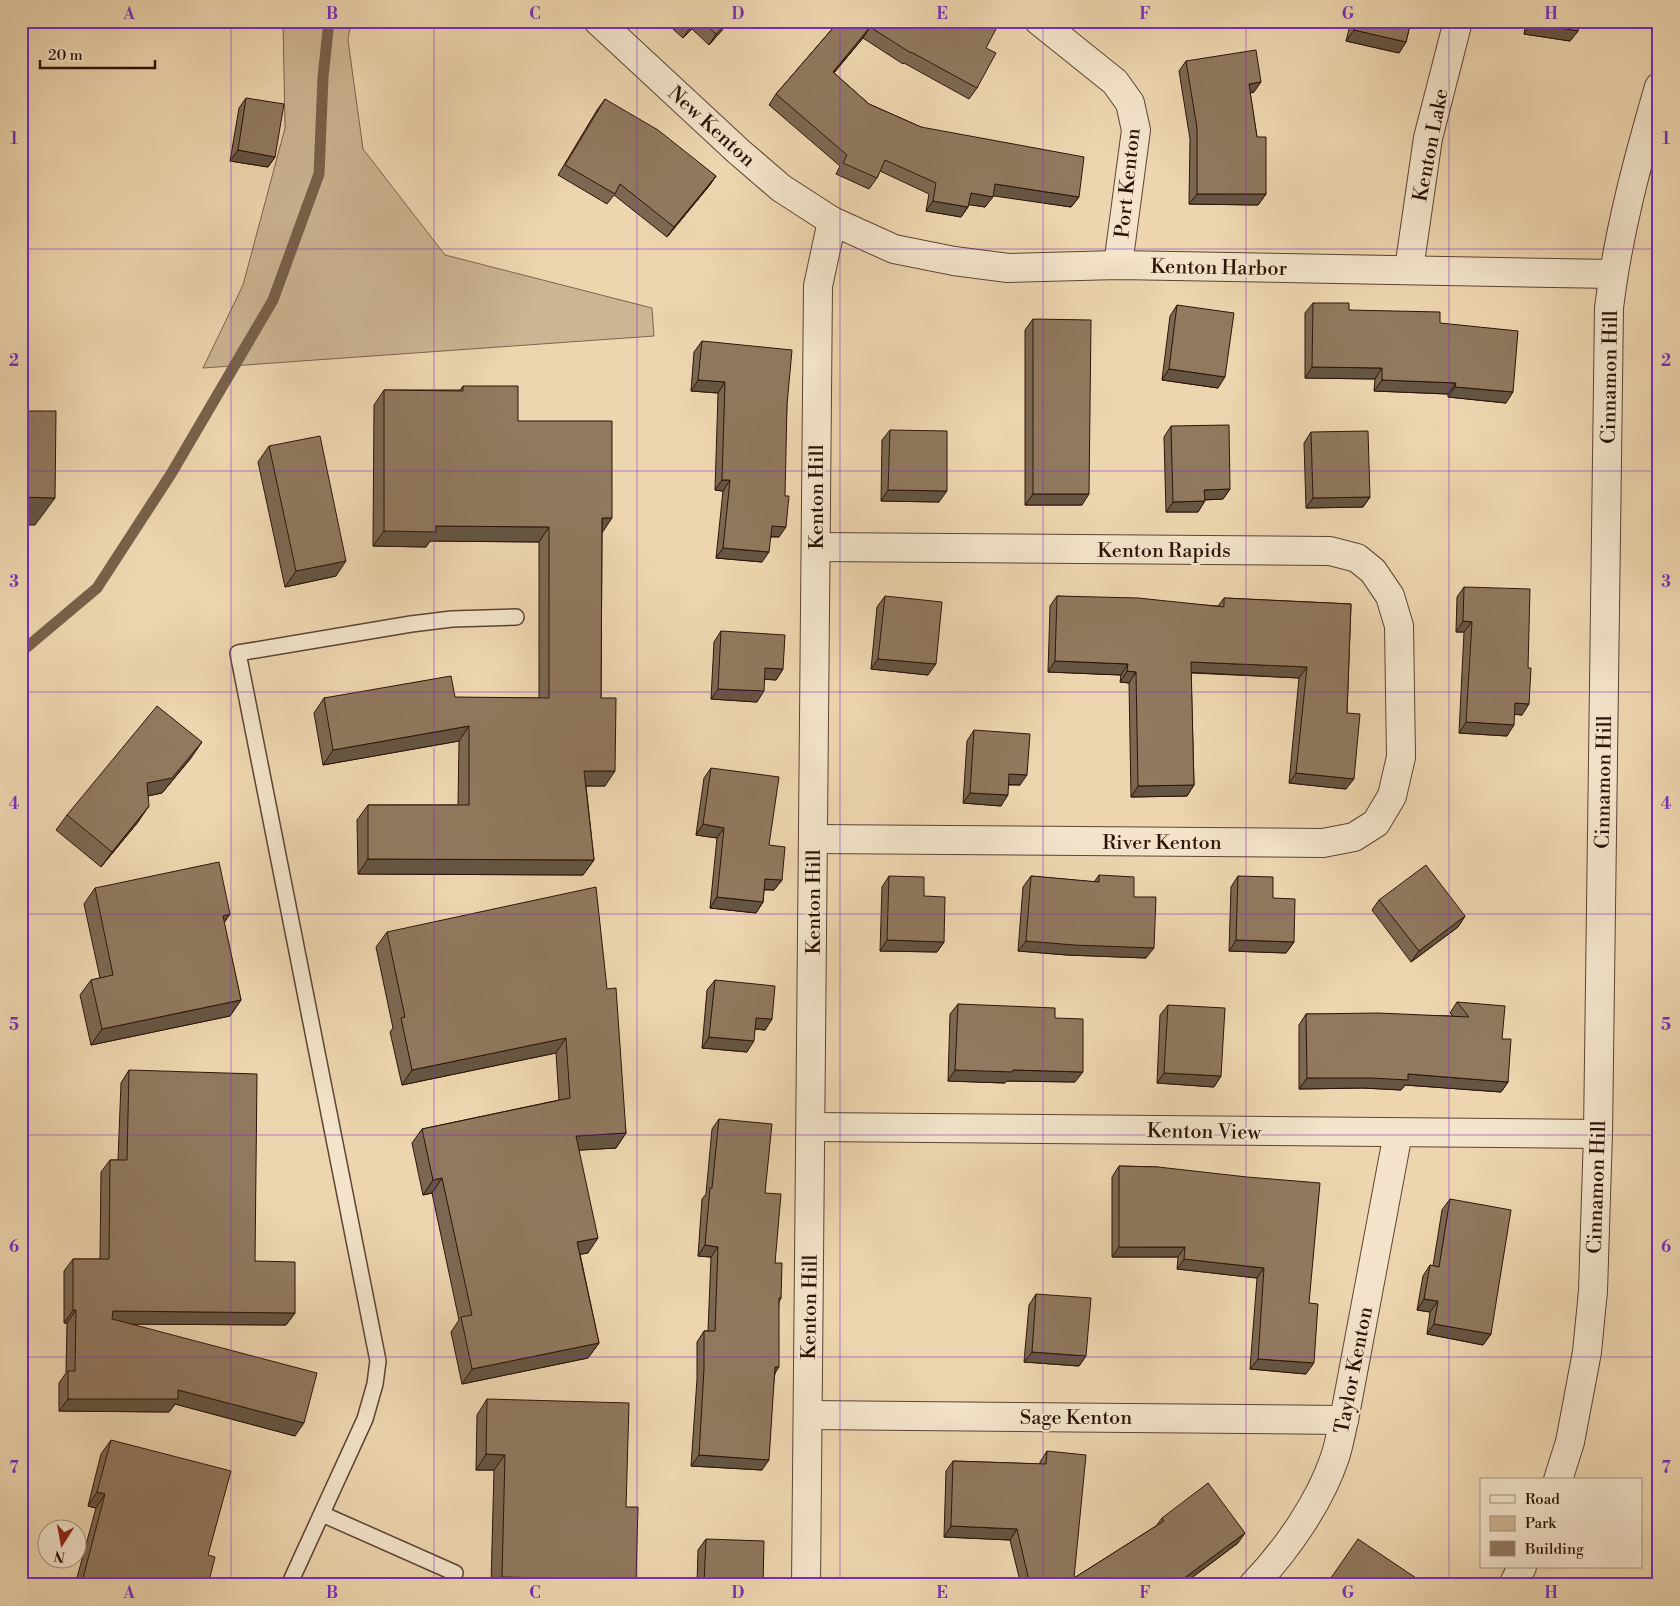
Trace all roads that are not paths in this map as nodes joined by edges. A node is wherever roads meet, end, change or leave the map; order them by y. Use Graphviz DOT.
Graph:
graph roads {
  1 [pos="598,21"];
  2 [pos="1039,21"];
  3 [pos="1458,21"];
  4 [pos="1659,87"];
  5 [pos="832,221"];
  6 [pos="1118,265"];
  7 [pos="1409,270"];
  8 [pos="1613,274"];
  9 [pos="816,547"];
  10 [pos="516,618"];
  11 [pos="1401,699"];
  12 [pos="813,839"];
  13 [pos="811,1127"];
  14 [pos="1398,1133"];
  15 [pos="1598,1134"];
  16 [pos="808,1415"];
  17 [pos="1344,1420"];
  18 [pos="1559,1478"];
  19 [pos="322,1514"];
  20 [pos="1522,1568"];
  21 [pos="455,1573"];
  22 [pos="289,1585"];
  23 [pos="806,1585"];
  24 [pos="1253,1585"];
  25 [pos="1513,1585"];
  1 -- 5 [label="street, New Kenton"];
  2 -- 6 [label="street, Port Kenton"];
  3 -- 7 [label="street, Kenton Lake"];
  4 -- 8 [label="street, Cinnamon Hill"];
  5 -- 6 [label="street, Kenton Harbor"];
  5 -- 9 [label="street, Kenton Hill"];
  6 -- 7 [label="street, Kenton Harbor"];
  7 -- 8 [label="street, Kenton Harbor"];
  8 -- 15 [label="street, Cinnamon Hill"];
  9 -- 11 [label="street, Kenton Rapids"];
  9 -- 12 [label="street, Kenton Hill"];
  10 -- 19 [label="lane"];
  11 -- 12 [label="street, River Kenton"];
  12 -- 13 [label="street, Kenton Hill"];
  13 -- 14 [label="street, Kenton View"];
  13 -- 16 [label="street, Kenton Hill"];
  14 -- 15 [label="street, Kenton View"];
  14 -- 17 [label="street, Taylor Kenton"];
  15 -- 18 [label="street, Cinnamon Hill"];
  16 -- 17 [label="street, Sage Kenton"];
  16 -- 23 [label="street, Kenton Hill"];
  17 -- 24 [label="street, Taylor Kenton"];
  19 -- 21 [label="lane"];
  19 -- 22 [label="lane"];
  20 -- 25 [label="street"];
}
